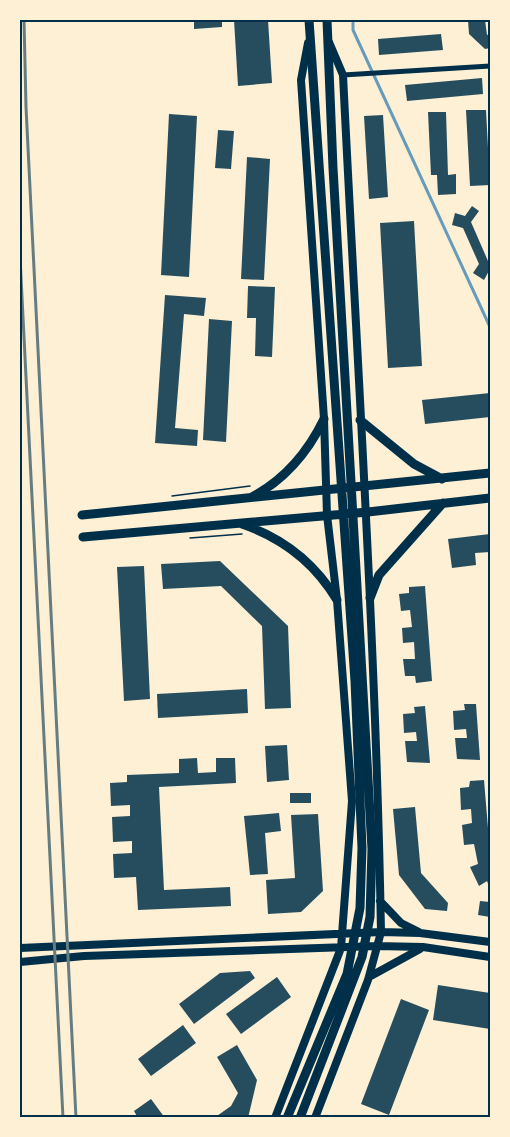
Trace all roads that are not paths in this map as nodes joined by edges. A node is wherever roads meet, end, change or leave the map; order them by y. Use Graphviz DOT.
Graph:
graph roads {
  1 [pos="309,20"];
  2 [pos="327,20"];
  3 [pos="309,38"];
  4 [pos="328,39"];
  5 [pos="490,66"];
  6 [pos="343,75"];
  7 [pos="324,419"];
  8 [pos="360,420"];
  9 [pos="490,473"];
  10 [pos="442,479"];
  11 [pos="365,486"];
  12 [pos="326,490"];
  13 [pos="490,498"];
  14 [pos="247,500"];
  15 [pos="443,502"];
  16 [pos="368,512"];
  17 [pos="82,515"];
  18 [pos="327,515"];
  19 [pos="237,522"];
  20 [pos="84,537"];
  21 [pos="370,597"];
  22 [pos="337,600"];
  23 [pos="380,901"];
  24 [pos="381,932"];
  25 [pos="343,933"];
  26 [pos="420,933"];
  27 [pos="490,942"];
  28 [pos="377,946"];
  29 [pos="423,947"];
  30 [pos="20,948"];
  31 [pos="341,948"];
  32 [pos="490,957"];
  33 [pos="20,962"];
  34 [pos="369,977"];
  35 [pos="275,1118"];
  36 [pos="286,1118"];
  37 [pos="300,1118"];
  38 [pos="315,1118"];
  1 -- 3 [label="main road"];
  2 -- 4 [label="main road"];
  3 -- 7 [label="main road"];
  3 -- 36 [label="main road"];
  4 -- 6 [label="main road"];
  4 -- 37 [label="main road"];
  5 -- 6 [label="street"];
  6 -- 8 [label="main road"];
  7 -- 12 [label="main road"];
  7 -- 14 [label="main road"];
  8 -- 10 [label="main road"];
  8 -- 11 [label="main road"];
  9 -- 10 [label="main road"];
  10 -- 11 [label="main road"];
  11 -- 12 [label="main road"];
  11 -- 16 [label="main road"];
  12 -- 14 [label="main road"];
  12 -- 18 [label="main road"];
  13 -- 15 [label="main road"];
  14 -- 17 [label="main road"];
  15 -- 16 [label="main road"];
  15 -- 21 [label="main road"];
  16 -- 18 [label="main road"];
  16 -- 21 [label="main road"];
  18 -- 19 [label="main road"];
  18 -- 22 [label="main road"];
  19 -- 20 [label="main road"];
  19 -- 22 [label="main road"];
  21 -- 23 [label="main road"];
  22 -- 25 [label="main road"];
  23 -- 24 [label="main road"];
  23 -- 26 [label="main road"];
  24 -- 25 [label="main road"];
  24 -- 26 [label="main road"];
  24 -- 28 [label="main road"];
  25 -- 30 [label="main road"];
  25 -- 31 [label="main road"];
  26 -- 27 [label="main road"];
  28 -- 29 [label="main road"];
  28 -- 31 [label="main road"];
  28 -- 34 [label="main road"];
  29 -- 32 [label="main road"];
  29 -- 34 [label="main road"];
  31 -- 33 [label="main road"];
  31 -- 35 [label="main road"];
  34 -- 38 [label="main road"];
}
